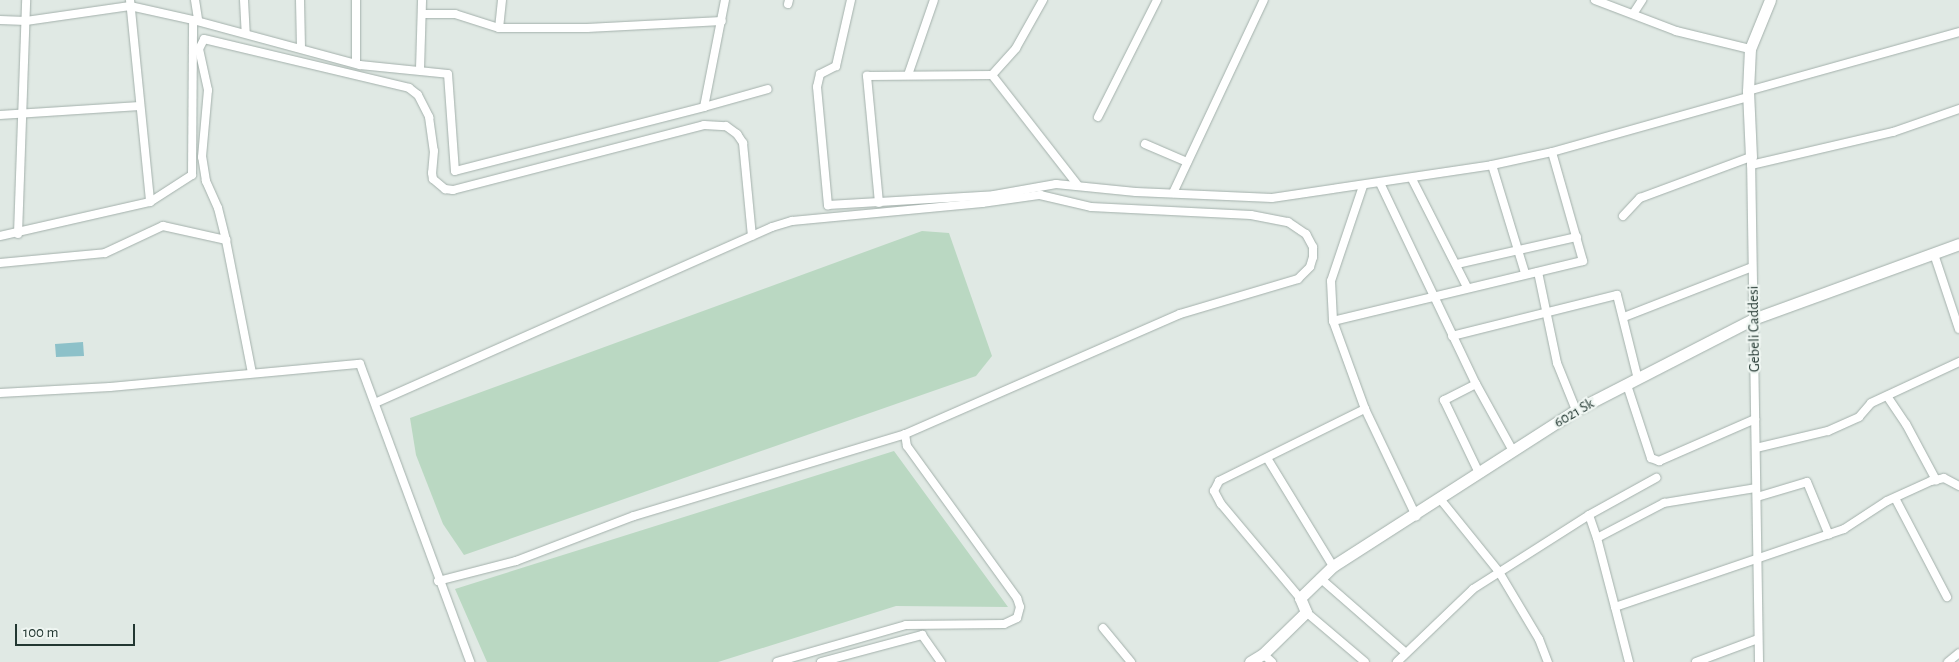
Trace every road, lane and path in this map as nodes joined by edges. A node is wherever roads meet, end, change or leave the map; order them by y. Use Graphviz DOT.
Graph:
graph roads {
  1 [pos="26,0"];
  2 [pos="195,0"];
  3 [pos="244,0"];
  4 [pos="300,0"];
  5 [pos="356,0"];
  6 [pos="422,0"];
  7 [pos="502,0"];
  8 [pos="725,0"];
  9 [pos="851,0"];
  10 [pos="934,0"];
  11 [pos="1043,0"];
  12 [pos="1157,0"];
  13 [pos="1264,0"];
  14 [pos="1595,0"];
  15 [pos="1642,0"];
  16 [pos="1770,0"];
  17 [pos="130,3"];
  18 [pos="422,14"];
  19 [pos="1634,14"];
  20 [pos="195,19"];
  21 [pos="0,20"];
  22 [pos="26,21"];
  23 [pos="722,21"];
  24 [pos="499,28"];
  25 [pos="1959,32"];
  26 [pos="246,33"];
  27 [pos="301,48"];
  28 [pos="1750,49"];
  29 [pos="356,63"];
  30 [pos="420,69"];
  31 [pos="908,75"];
  32 [pos="992,75"];
  33 [pos="768,89"];
  34 [pos="1748,94"];
  35 [pos="140,106"];
  36 [pos="704,107"];
  37 [pos="1959,109"];
  38 [pos="0,115"];
  39 [pos="22,115"];
  40 [pos="1098,117"];
  41 [pos="1145,144"];
  42 [pos="1552,152"];
  43 [pos="1751,161"];
  44 [pos="1187,162"];
  45 [pos="1492,165"];
  46 [pos="1412,179"];
  47 [pos="1380,183"];
  48 [pos="1077,184"];
  49 [pos="1363,186"];
  50 [pos="1173,194"];
  51 [pos="150,202"];
  52 [pos="879,203"];
  53 [pos="1623,216"];
  54 [pos="18,234"];
  55 [pos="0,236"];
  56 [pos="752,236"];
  57 [pos="1577,237"];
  58 [pos="226,240"];
  59 [pos="1959,244"];
  60 [pos="1519,249"];
  61 [pos="1934,254"];
  62 [pos="0,263"];
  63 [pos="1458,264"];
  64 [pos="1752,267"];
  65 [pos="1538,272"];
  66 [pos="1525,273"];
  67 [pos="1466,287"];
  68 [pos="1434,296"];
  69 [pos="1546,312"];
  70 [pos="1624,317"];
  71 [pos="1753,319"];
  72 [pos="1333,320"];
  73 [pos="1959,329"];
  74 [pos="1452,336"];
  75 [pos="1959,362"];
  76 [pos="252,373"];
  77 [pos="1638,380"];
  78 [pos="1476,384"];
  79 [pos="1627,385"];
  80 [pos="0,393"];
  81 [pos="1886,396"];
  82 [pos="375,403"];
  83 [pos="1364,409"];
  84 [pos="1576,410"];
  85 [pos="1755,419"];
  86 [pos="905,434"];
  87 [pos="1756,448"];
  88 [pos="1513,451"];
  89 [pos="1266,458"];
  90 [pos="1479,474"];
  91 [pos="1656,478"];
  92 [pos="1936,480"];
  93 [pos="1959,486"];
  94 [pos="1756,488"];
  95 [pos="1757,497"];
  96 [pos="1895,498"];
  97 [pos="1441,500"];
  98 [pos="1588,515"];
  99 [pos="1417,516"];
  100 [pos="1829,535"];
  101 [pos="1597,538"];
  102 [pos="1758,560"];
  103 [pos="1333,566"];
  104 [pos="1500,572"];
  105 [pos="1320,578"];
  106 [pos="438,581"];
  107 [pos="1947,596"];
  108 [pos="1300,598"];
  109 [pos="1615,607"];
  110 [pos="1306,612"];
  111 [pos="1103,628"];
  112 [pos="1758,639"];
  113 [pos="1406,653"];
  114 [pos="1959,653"];
  115 [pos="1263,654"];
  116 [pos="470,662"];
  117 [pos="777,662"];
  118 [pos="821,662"];
  119 [pos="941,662"];
  120 [pos="1131,662"];
  121 [pos="1250,662"];
  122 [pos="1272,662"];
  123 [pos="1365,662"];
  124 [pos="1397,662"];
  125 [pos="1548,662"];
  126 [pos="1629,662"];
  127 [pos="1696,662"];
  128 [pos="1759,662"];
  129 [pos="1948,662"];
  1 -- 22 [label="street"];
  2 -- 20 [label="street"];
  3 -- 26 [label="street"];
  4 -- 27 [label="street"];
  5 -- 29 [label="street"];
  6 -- 18 [label="street"];
  7 -- 24 [label="street"];
  8 -- 23 [label="street"];
  9 -- 52 [label="street"];
  10 -- 31 [label="street"];
  11 -- 32 [label="street"];
  12 -- 40 [label="street"];
  13 -- 44 [label="street"];
  14 -- 19 [label="street"];
  15 -- 19 [label="street"];
  16 -- 28 [label="street, Gebeli Caddesi"];
  17 -- 20 [label="street"];
  17 -- 22 [label="street"];
  17 -- 35 [label="street"];
  18 -- 24 [label="street"];
  18 -- 30 [label="street"];
  19 -- 28 [label="street"];
  20 -- 26 [label="street"];
  20 -- 51 [label="street"];
  21 -- 22 [label="street"];
  22 -- 39 [label="street"];
  23 -- 24 [label="street"];
  23 -- 36 [label="street"];
  25 -- 34 [label="street"];
  26 -- 27 [label="street"];
  27 -- 29 [label="street"];
  28 -- 34 [label="street, Gebeli Caddesi"];
  29 -- 30 [label="street"];
  30 -- 36 [label="street"];
  31 -- 32 [label="street"];
  31 -- 52 [label="street"];
  32 -- 48 [label="street"];
  33 -- 36 [label="street"];
  34 -- 42 [label="street"];
  34 -- 43 [label="street, Gebeli Caddesi"];
  35 -- 39 [label="street"];
  35 -- 51 [label="street"];
  37 -- 43 [label="street"];
  38 -- 39 [label="street"];
  39 -- 54 [label="street"];
  41 -- 44 [label="street"];
  42 -- 45 [label="street"];
  42 -- 57 [label="street"];
  43 -- 53 [label="street"];
  43 -- 64 [label="street, Gebeli Caddesi"];
  44 -- 50 [label="street"];
  45 -- 46 [label="street"];
  45 -- 60 [label="street"];
  46 -- 47 [label="street"];
  46 -- 63 [label="street"];
  47 -- 49 [label="street"];
  47 -- 68 [label="street"];
  48 -- 50 [label="street"];
  48 -- 52 [label="street"];
  49 -- 50 [label="street"];
  49 -- 72 [label="street"];
  51 -- 54 [label="street"];
  54 -- 55 [label="street"];
  56 -- 58 [label="street"];
  56 -- 82 [label="street"];
  56 -- 86 [label="street"];
  57 -- 60 [label="street"];
  57 -- 65 [label="street"];
  58 -- 62 [label="street"];
  58 -- 76 [label="street"];
  59 -- 61 [label="street, 6021 Sk"];
  60 -- 63 [label="street"];
  60 -- 66 [label="street"];
  61 -- 71 [label="street, 6021 Sk"];
  61 -- 73 [label="street"];
  63 -- 67 [label="street"];
  64 -- 70 [label="street"];
  64 -- 71 [label="street, Gebeli Caddesi"];
  65 -- 66 [label="street"];
  65 -- 69 [label="street"];
  66 -- 67 [label="street"];
  67 -- 68 [label="street"];
  68 -- 72 [label="street"];
  68 -- 74 [label="street"];
  69 -- 70 [label="street"];
  69 -- 74 [label="street"];
  69 -- 84 [label="street"];
  70 -- 77 [label="street"];
  71 -- 77 [label="street, 6021 Sk"];
  71 -- 85 [label="street, Gebeli Caddesi"];
  72 -- 83 [label="street"];
  74 -- 78 [label="street"];
  75 -- 81 [label="street"];
  76 -- 80 [label="street"];
  76 -- 82 [label="street"];
  77 -- 79 [label="street, 6021 Sk"];
  78 -- 88 [label="street"];
  78 -- 90 [label="street"];
  79 -- 84 [label="street, 6021 Sk"];
  79 -- 85 [label="street"];
  81 -- 87 [label="street"];
  81 -- 92 [label="street"];
  82 -- 106 [label="street"];
  83 -- 89 [label="street"];
  83 -- 99 [label="street"];
  84 -- 88 [label="street, 6021 Sk"];
  85 -- 87 [label="street, Gebeli Caddesi"];
  86 -- 106 [label="street"];
  86 -- 117 [label="street"];
  87 -- 94 [label="street, Gebeli Caddesi"];
  88 -- 90 [label="street, 6021 Sk"];
  89 -- 103 [label="street"];
  89 -- 108 [label="street"];
  90 -- 97 [label="street, 6021 Sk"];
  91 -- 98 [label="street"];
  92 -- 93 [label="street"];
  92 -- 96 [label="street"];
  94 -- 95 [label="street, Gebeli Caddesi"];
  94 -- 101 [label="street"];
  95 -- 100 [label="street"];
  95 -- 102 [label="street, Gebeli Caddesi"];
  96 -- 100 [label="street"];
  96 -- 107 [label="street"];
  97 -- 99 [label="street, 6021 Sk"];
  97 -- 104 [label="street"];
  98 -- 101 [label="street"];
  98 -- 104 [label="street"];
  99 -- 103 [label="street, 6021 Sk"];
  100 -- 102 [label="street"];
  101 -- 109 [label="street"];
  102 -- 109 [label="street"];
  102 -- 112 [label="street, Gebeli Caddesi"];
  103 -- 105 [label="street, 6021 Sk"];
  104 -- 113 [label="street"];
  104 -- 125 [label="street"];
  105 -- 108 [label="street, 6021 Sk"];
  105 -- 113 [label="street"];
  106 -- 116 [label="street"];
  108 -- 110 [label="street"];
  109 -- 126 [label="street"];
  110 -- 115 [label="street"];
  110 -- 123 [label="street"];
  111 -- 120 [label="street"];
  112 -- 127 [label="street"];
  112 -- 128 [label="street, Gebeli Caddesi"];
  113 -- 124 [label="street"];
  114 -- 129 [label="street"];
  115 -- 121 [label="street"];
  115 -- 122 [label="street"];
  118 -- 119 [label="street"];
}
